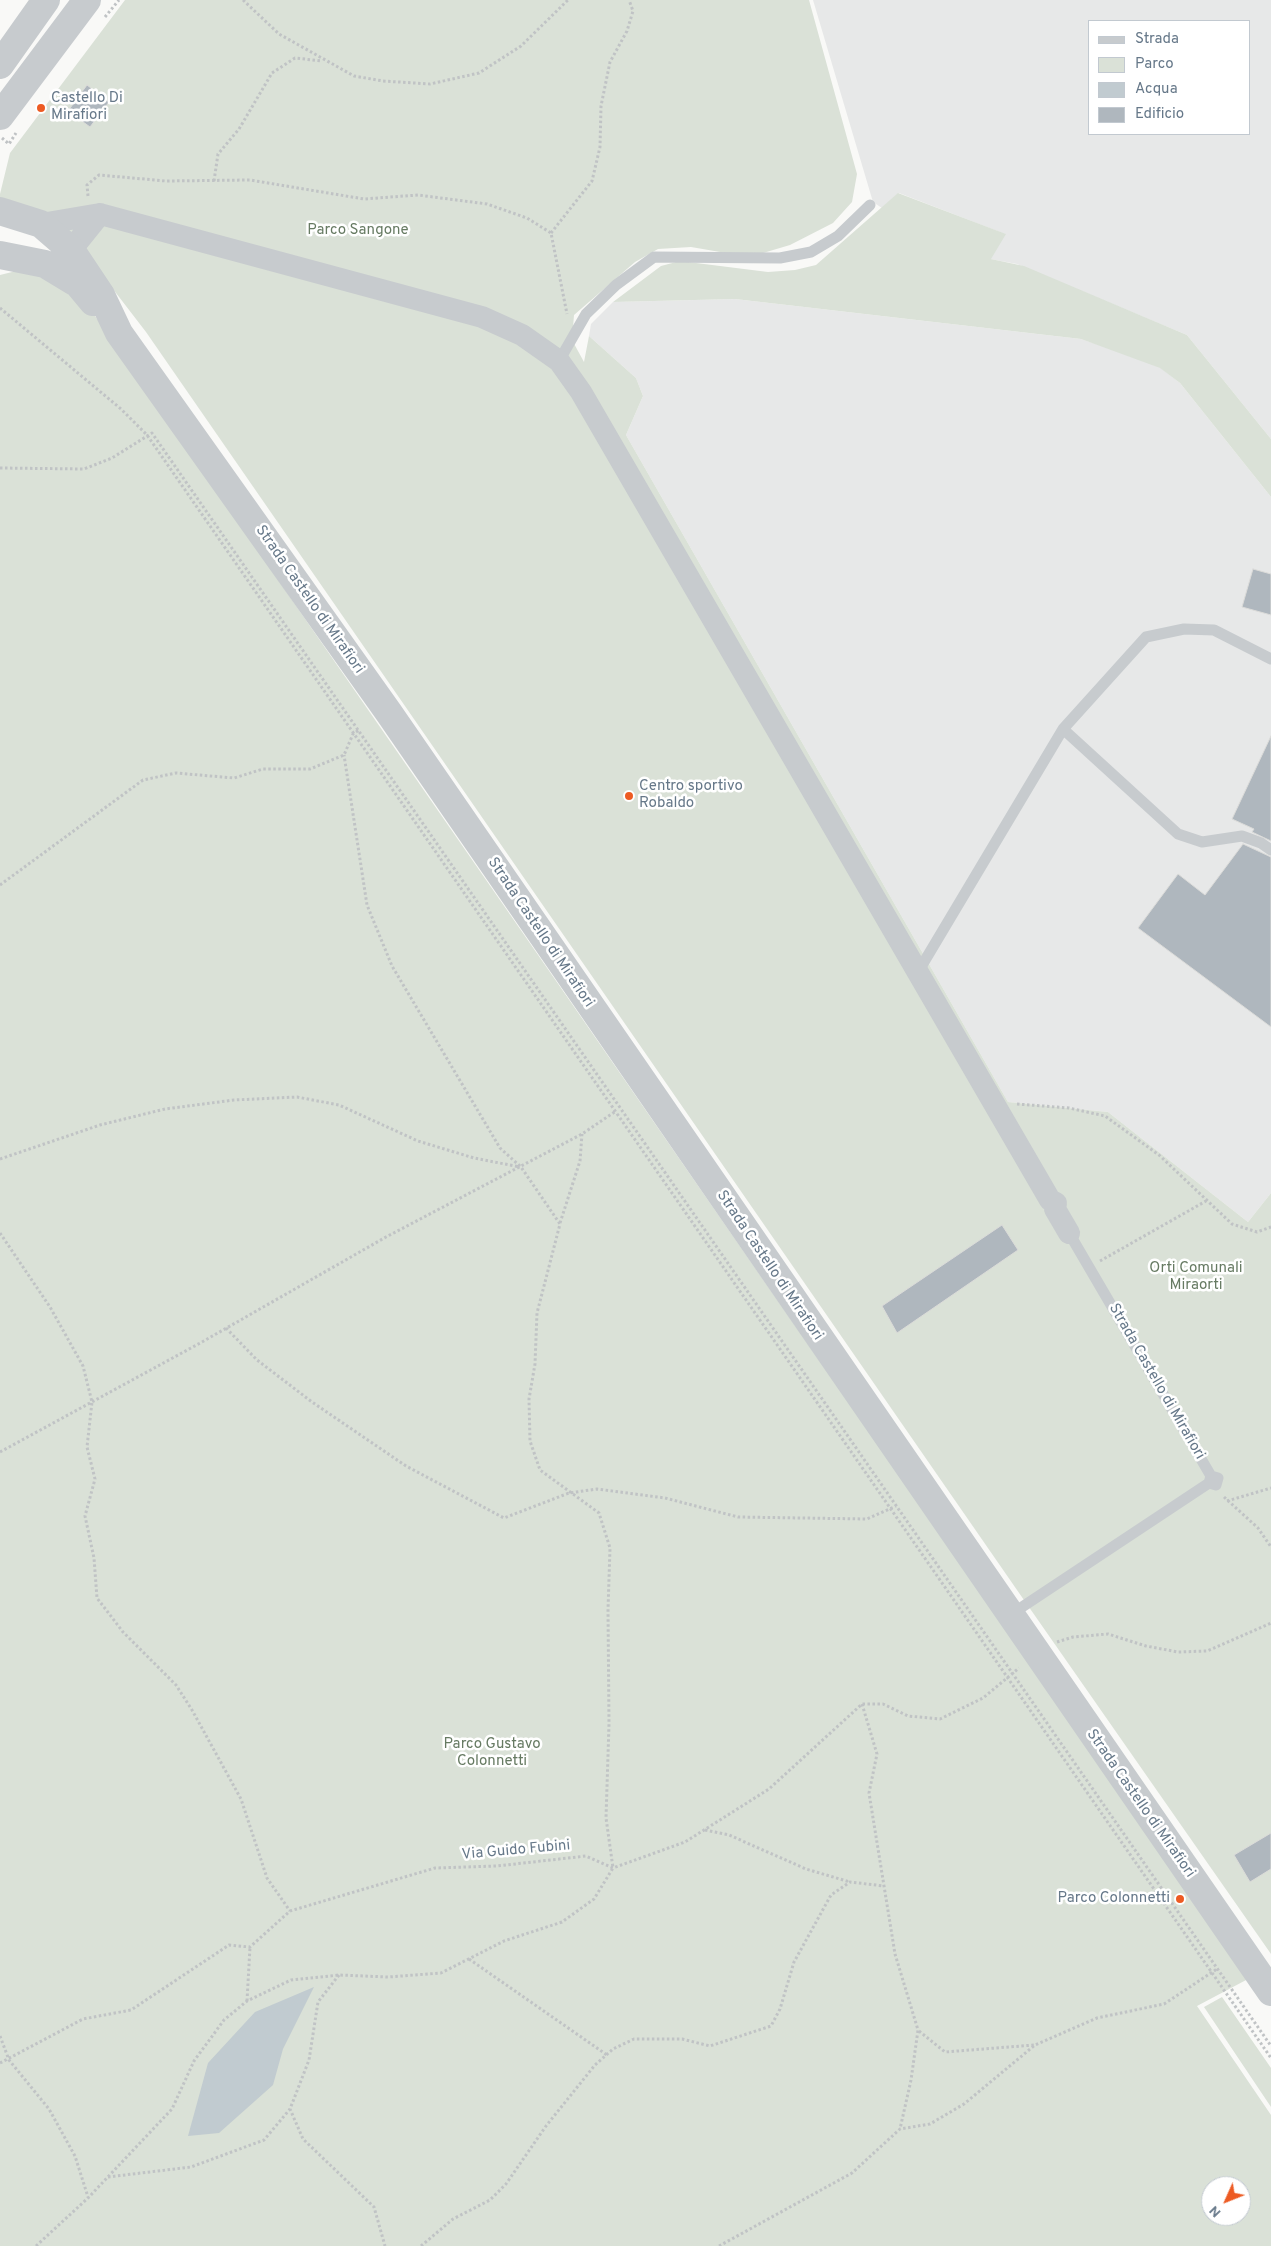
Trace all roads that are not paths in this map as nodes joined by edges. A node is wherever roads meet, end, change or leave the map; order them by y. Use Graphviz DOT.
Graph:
graph roads {
  1 [pos="46,0"];
  2 [pos="87,0"];
  3 [pos="0,65"];
  4 [pos="0,116"];
  5 [pos="870,205"];
  6 [pos="0,211"];
  7 [pos="95,214"];
  8 [pos="41,224"];
  9 [pos="70,250"];
  10 [pos="0,255"];
  11 [pos="45,264"];
  12 [pos="119,333"];
  13 [pos="559,361"];
  14 [pos="1271,658"];
  15 [pos="1063,728"];
  16 [pos="1271,850"];
  17 [pos="918,972"];
  18 [pos="1069,1233"];
  19 [pos="1010,1615"];
  20 [pos="1271,1992"];
  1 -- 3 [label="street"];
  2 -- 4 [label="street"];
  5 -- 13 [label="lane"];
  6 -- 8 [label="street, Strada Castello di Mirafiori"];
  7 -- 8 [label="street, Strada Castello di Mirafiori"];
  7 -- 9 [label="street"];
  7 -- 13 [label="street, Strada Castello di Mirafiori"];
  8 -- 9 [label="street, Strada Castello di Mirafiori"];
  9 -- 11 [label="street"];
  9 -- 12 [label="street, Strada Castello di Mirafiori"];
  10 -- 11 [label="street"];
  11 -- 12 [label="street"];
  12 -- 19 [label="street, Strada Castello di Mirafiori"];
  13 -- 17 [label="street, Strada Castello di Mirafiori"];
  14 -- 15 [label="lane"];
  15 -- 16 [label="lane"];
  15 -- 17 [label="lane"];
  17 -- 18 [label="street, Strada Castello di Mirafiori"];
  18 -- 19 [label="lane, Strada Castello di Mirafiori"];
  19 -- 20 [label="street, Strada Castello di Mirafiori"];
}
